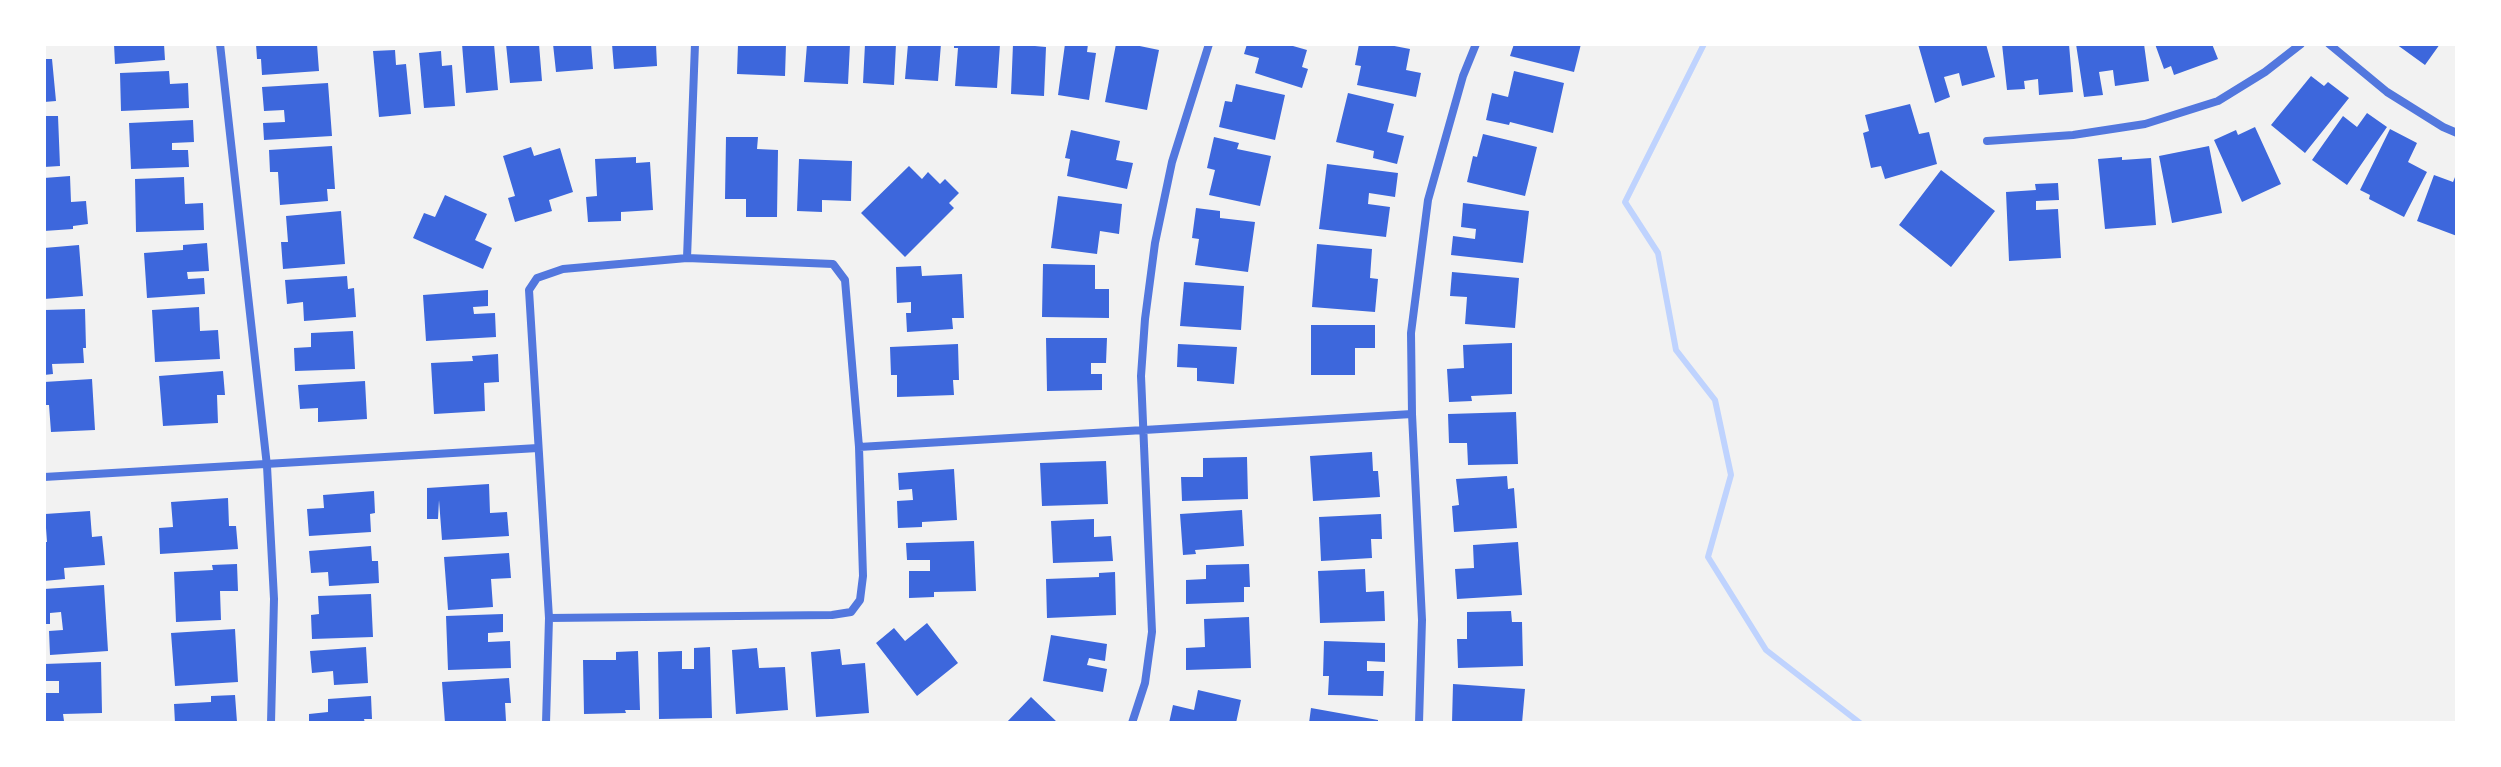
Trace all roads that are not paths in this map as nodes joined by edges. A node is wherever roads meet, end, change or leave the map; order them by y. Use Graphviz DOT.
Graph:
graph roads {
  1 [pos="220,44"];
  2 [pos="695,44"];
  3 [pos="1209,44"];
  4 [pos="1476,44"];
  5 [pos="2301,44"];
  6 [pos="2329,44"];
  7 [pos="2457,133"];
  8 [pos="1987,141"];
  9 [pos="687,258"];
  10 [pos="1412,414"];
  11 [pos="1143,428"];
  12 [pos="859,447"];
  13 [pos="538,448"];
  14 [pos="267,466"];
  15 [pos="44,477"];
  16 [pos="549,618"];
  17 [pos="271,723"];
  18 [pos="546,723"];
  19 [pos="1132,723"];
  20 [pos="1419,723"];
  1 -- 14 [label="street"];
  2 -- 9 [label="street"];
  3 -- 11 [label="street"];
  4 -- 10 [label="street"];
  5 -- 8 [label="street"];
  6 -- 7 [label="street"];
  9 -- 12 [label="street"];
  9 -- 13 [label="street"];
  10 -- 11 [label="street"];
  10 -- 20 [label="street"];
  11 -- 12 [label="street"];
  11 -- 19 [label="street"];
  12 -- 16 [label="street"];
  13 -- 14 [label="street"];
  13 -- 16 [label="street"];
  14 -- 15 [label="street"];
  14 -- 17 [label="street"];
  16 -- 18 [label="street"];
}
